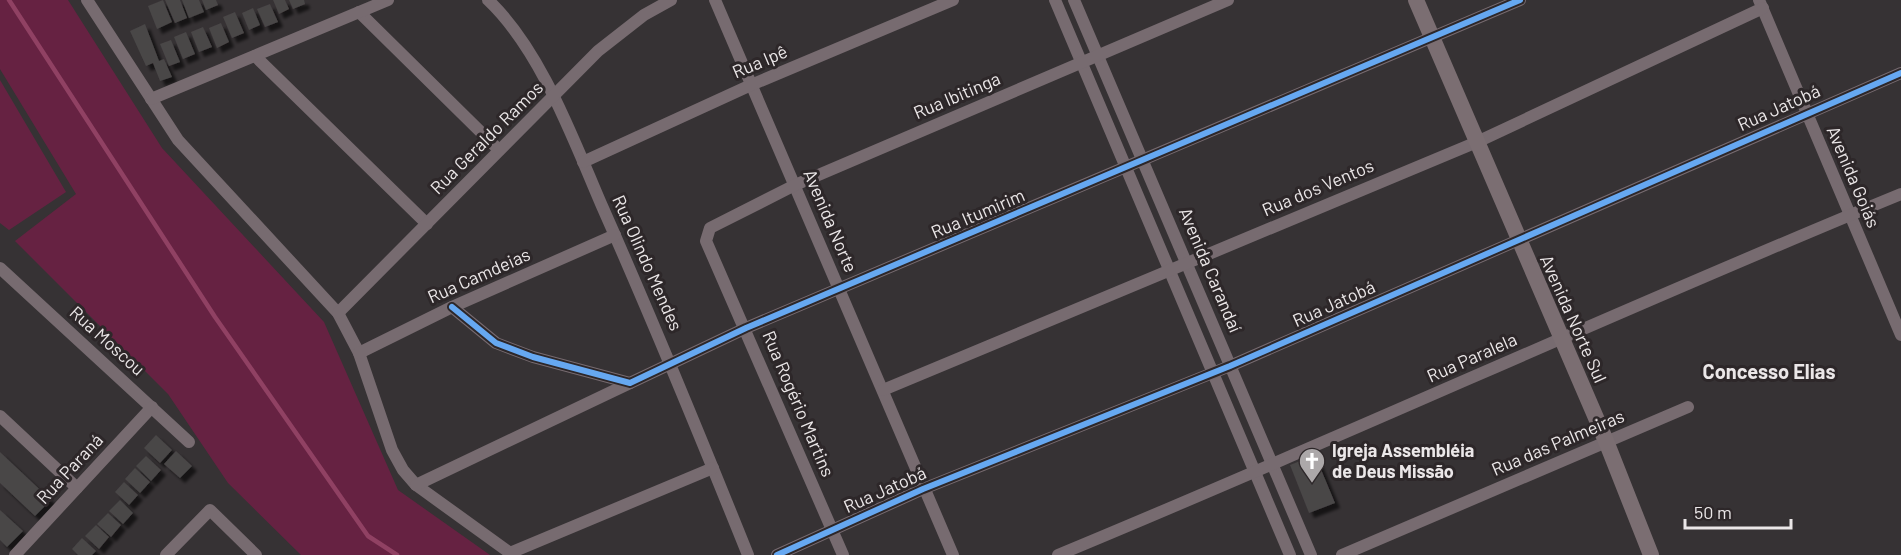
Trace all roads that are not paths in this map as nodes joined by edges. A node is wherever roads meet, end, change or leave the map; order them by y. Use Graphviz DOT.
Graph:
graph roads {
  1 [pos="103,0"];
  2 [pos="388,0"];
  3 [pos="488,0"];
  4 [pos="672,0"];
  5 [pos="715,0"];
  6 [pos="953,0"];
  7 [pos="1055,0"];
  8 [pos="1074,0"];
  9 [pos="1228,0"];
  10 [pos="1416,0"];
  11 [pos="1520,0"];
  12 [pos="89,3"];
  13 [pos="1761,4"];
  14 [pos="359,12"];
  15 [pos="1432,39"];
  16 [pos="255,56"];
  17 [pos="1097,56"];
  18 [pos="1081,63"];
  19 [pos="1901,73"];
  20 [pos="751,85"];
  21 [pos="552,97"];
  22 [pos="151,99"];
  23 [pos="1806,112"];
  24 [pos="1476,142"];
  25 [pos="499,150"];
  26 [pos="1143,160"];
  27 [pos="583,162"];
  28 [pos="1125,168"];
  29 [pos="795,185"];
  30 [pos="1901,194"];
  31 [pos="1850,215"];
  32 [pos="427,224"];
  33 [pos="615,235"];
  34 [pos="707,235"];
  35 [pos="1517,240"];
  36 [pos="1187,262"];
  37 [pos="0,268"];
  38 [pos="1169,270"];
  39 [pos="839,289"];
  40 [pos="452,307"];
  41 [pos="338,313"];
  42 [pos="1898,317"];
  43 [pos="746,328"];
  44 [pos="1901,335"];
  45 [pos="1561,338"];
  46 [pos="359,353"];
  47 [pos="671,363"];
  48 [pos="1230,366"];
  49 [pos="1212,373"];
  50 [pos="630,383"];
  51 [pos="883,390"];
  52 [pos="152,407"];
  53 [pos="1688,407"];
  54 [pos="0,416"];
  55 [pos="1606,441"];
  56 [pos="189,442"];
  57 [pos="1272,466"];
  58 [pos="713,468"];
  59 [pos="1254,474"];
  60 [pos="416,485"];
  61 [pos="77,488"];
  62 [pos="923,489"];
  63 [pos="832,530"];
  64 [pos="511,554"];
  65 [pos="1648,554"];
  66 [pos="15,555"];
  67 [pos="166,555"];
  68 [pos="256,555"];
  69 [pos="748,555"];
  70 [pos="777,555"];
  71 [pos="843,555"];
  72 [pos="953,555"];
  73 [pos="1058,555"];
  74 [pos="1290,555"];
  75 [pos="1311,555"];
  76 [pos="1342,555"];
  1 -- 12 [label="street"];
  2 -- 14 [label="street"];
  3 -- 21 [label="street, Rua Olindo Mendes"];
  4 -- 21 [label="street, Rua Geraldo Ramos"];
  5 -- 20 [label="street, Avenida Norte"];
  6 -- 20 [label="street, Rua Ipê"];
  7 -- 18 [label="street, Avenida Carandaí"];
  8 -- 17 [label="street, Avenida Carandaí"];
  9 -- 17 [label="street, Rua Ibitinga"];
  10 -- 15 [label="street, Avenida Norte Sul"];
  11 -- 15 [label="street, Rua Itumirim"];
  12 -- 22 [label="street"];
  13 -- 23 [label="street, Avenida Goiás"];
  13 -- 24 [label="street, Rua dos Ventos"];
  14 -- 16 [label="street"];
  14 -- 25 [label="street"];
  15 -- 24 [label="street, Avenida Norte Sul"];
  15 -- 26 [label="street, Rua Itumirim"];
  16 -- 22 [label="street"];
  16 -- 32 [label="street"];
  17 -- 18 [label="street, Rua Ibitinga"];
  17 -- 26 [label="street, Avenida Carandaí"];
  18 -- 28 [label="street, Avenida Carandaí"];
  18 -- 29 [label="street, Rua Ibitinga"];
  19 -- 23 [label="street, Rua Jatobá"];
  20 -- 27 [label="street, Rua Ipê"];
  20 -- 29 [label="street, Avenida Norte"];
  21 -- 25 [label="street, Rua Geraldo Ramos"];
  21 -- 27 [label="street, Rua Olindo Mendes"];
  22 -- 41 [label="street"];
  23 -- 31 [label="street, Avenida Goiás"];
  23 -- 35 [label="street, Rua Jatobá"];
  24 -- 35 [label="street, Avenida Norte Sul"];
  24 -- 36 [label="street, Rua dos Ventos"];
  25 -- 32 [label="street, Rua Geraldo Ramos"];
  26 -- 28 [label="street, Rua Itumirim"];
  26 -- 36 [label="street, Avenida Carandaí"];
  27 -- 33 [label="street, Rua Olindo Mendes"];
  28 -- 38 [label="street, Avenida Carandaí"];
  28 -- 39 [label="street, Rua Itumirim"];
  29 -- 34 [label="street, Rua Ibitinga"];
  29 -- 39 [label="street, Avenida Norte"];
  30 -- 31 [label="street, Rua Paralela"];
  31 -- 42 [label="street, Avenida Goiás"];
  31 -- 45 [label="street, Rua Paralela"];
  32 -- 41 [label="street, Rua Geraldo Ramos"];
  33 -- 40 [label="street, Rua Camdeias"];
  33 -- 47 [label="street, Rua Olindo Mendes"];
  34 -- 43 [label="street, Rua Rogério Martins"];
  35 -- 45 [label="street, Avenida Norte Sul"];
  35 -- 48 [label="street, Rua Jatobá"];
  36 -- 38 [label="street, Rua dos Ventos"];
  36 -- 48 [label="street, Avenida Carandaí"];
  37 -- 52 [label="street, Rua Moscou"];
  38 -- 49 [label="street, Avenida Carandaí"];
  38 -- 51 [label="street, Rua dos Ventos"];
  39 -- 43 [label="street, Rua Itumirim"];
  39 -- 51 [label="street, Avenida Norte"];
  40 -- 46 [label="street, Rua Camdeias"];
  40 -- 50 [label="street"];
  41 -- 46 [label="street"];
  42 -- 44 [label="street, Avenida Goiás"];
  43 -- 47 [label="street, Rua Itumirim"];
  43 -- 63 [label="street, Rua Rogério Martins"];
  45 -- 55 [label="street, Avenida Norte Sul"];
  45 -- 57 [label="street, Rua Paralela"];
  46 -- 60 [label="street"];
  47 -- 50 [label="street, Rua Itumirim"];
  47 -- 58 [label="street, Rua Olindo Mendes"];
  48 -- 49 [label="street, Rua Jatobá"];
  48 -- 57 [label="street, Avenida Carandaí"];
  49 -- 59 [label="street, Avenida Carandaí"];
  49 -- 62 [label="street, Rua Jatobá"];
  50 -- 60 [label="street, Rua Itumirim"];
  51 -- 62 [label="street, Avenida Norte"];
  52 -- 56 [label="street, Rua Moscou"];
  52 -- 61 [label="street, Rua Paraná"];
  53 -- 55 [label="street, Rua das Palmeiras"];
  54 -- 61 [label="street"];
  55 -- 65 [label="street, Avenida Norte Sul"];
  55 -- 76 [label="street, Rua das Palmeiras"];
  57 -- 59 [label="street, Rua Paralela"];
  57 -- 75 [label="street, Avenida Carandaí"];
  58 -- 64 [label="street"];
  58 -- 69 [label="street, Rua Olindo Mendes"];
  59 -- 73 [label="street, Rua Paralela"];
  59 -- 74 [label="street, Avenida Carandaí"];
  60 -- 64 [label="street"];
  61 -- 66 [label="street, Rua Paraná"];
  62 -- 63 [label="street, Rua Jatobá"];
  62 -- 72 [label="street, Avenida Norte"];
  63 -- 70 [label="street, Rua Jatobá"];
  63 -- 71 [label="street, Rua Rogério Martins"];
  67 -- 68 [label="street"];
}
